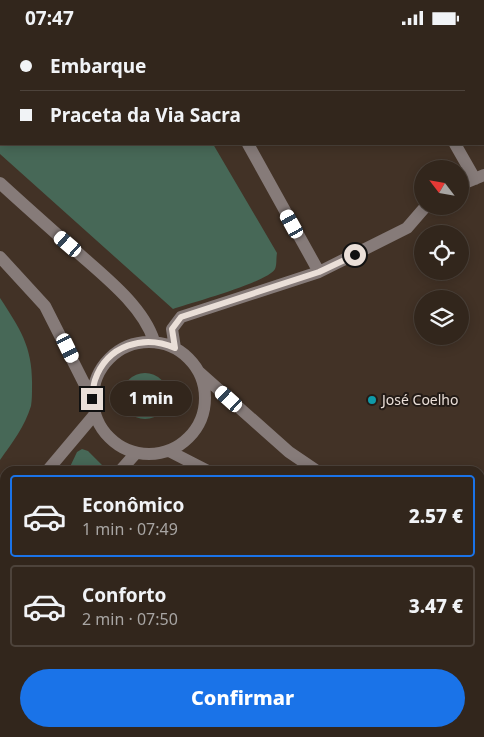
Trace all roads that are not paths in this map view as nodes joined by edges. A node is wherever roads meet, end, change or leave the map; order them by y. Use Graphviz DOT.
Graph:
graph roads {
  1 [pos="249,145"];
  2 [pos="456,145"];
  3 [pos="480,177"];
  4 [pos="0,183"];
  5 [pos="419,215"];
  6 [pos="0,257"];
  7 [pos="319,272"];
  8 [pos="154,341"];
  9 [pos="175,348"];
  10 [pos="199,372"];
  11 [pos="92,399"];
  12 [pos="95,415"];
  13 [pos="169,451"];
  14 [pos="136,453"];
  15 [pos="52,466"];
  16 [pos="124,466"];
  17 [pos="198,466"];
  18 [pos="310,466"];
  1 -- 7 [label="street"];
  2 -- 3 [label="street"];
  4 -- 8 [label="street"];
  5 -- 7 [label="street"];
  6 -- 11 [label="street"];
  7 -- 9 [label="street"];
  8 -- 9 [label="street"];
  8 -- 11 [label="street"];
  9 -- 10 [label="street"];
  10 -- 13 [label="street"];
  10 -- 18 [label="street"];
  11 -- 12 [label="street"];
  12 -- 14 [label="street"];
  12 -- 15 [label="street"];
  13 -- 14 [label="street"];
  13 -- 17 [label="street"];
  14 -- 16 [label="street"];
}
